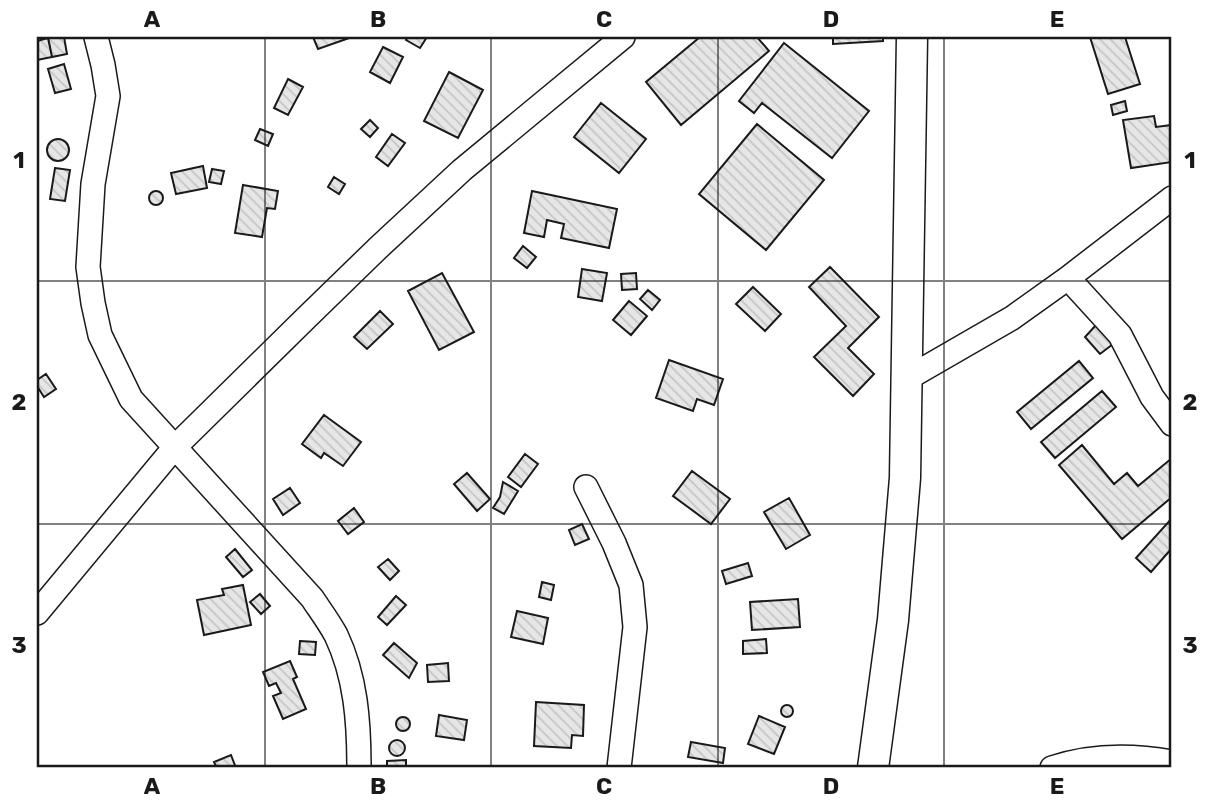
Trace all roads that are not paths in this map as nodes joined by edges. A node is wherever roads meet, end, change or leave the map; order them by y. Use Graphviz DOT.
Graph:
graph roads {
  1 [pos="96,37"];
  2 [pos="623,37"];
  3 [pos="912,37"];
  4 [pos="1172,198"];
  5 [pos="1068,278"];
  6 [pos="908,378"];
  7 [pos="1172,424"];
  8 [pos="174,448"];
  9 [pos="586,487"];
  10 [pos="37,613"];
  11 [pos="1172,762"];
  12 [pos="359,768"];
  13 [pos="619,768"];
  14 [pos="873,768"];
  15 [pos="1052,768"];
  1 -- 8 [label="street"];
  2 -- 8 [label="street"];
  3 -- 6 [label="main road"];
  4 -- 5 [label="street"];
  5 -- 6 [label="street"];
  5 -- 7 [label="street"];
  6 -- 14 [label="main road"];
  8 -- 10 [label="street"];
  8 -- 12 [label="street"];
  9 -- 13 [label="street"];
  11 -- 15 [label="street"];
}
